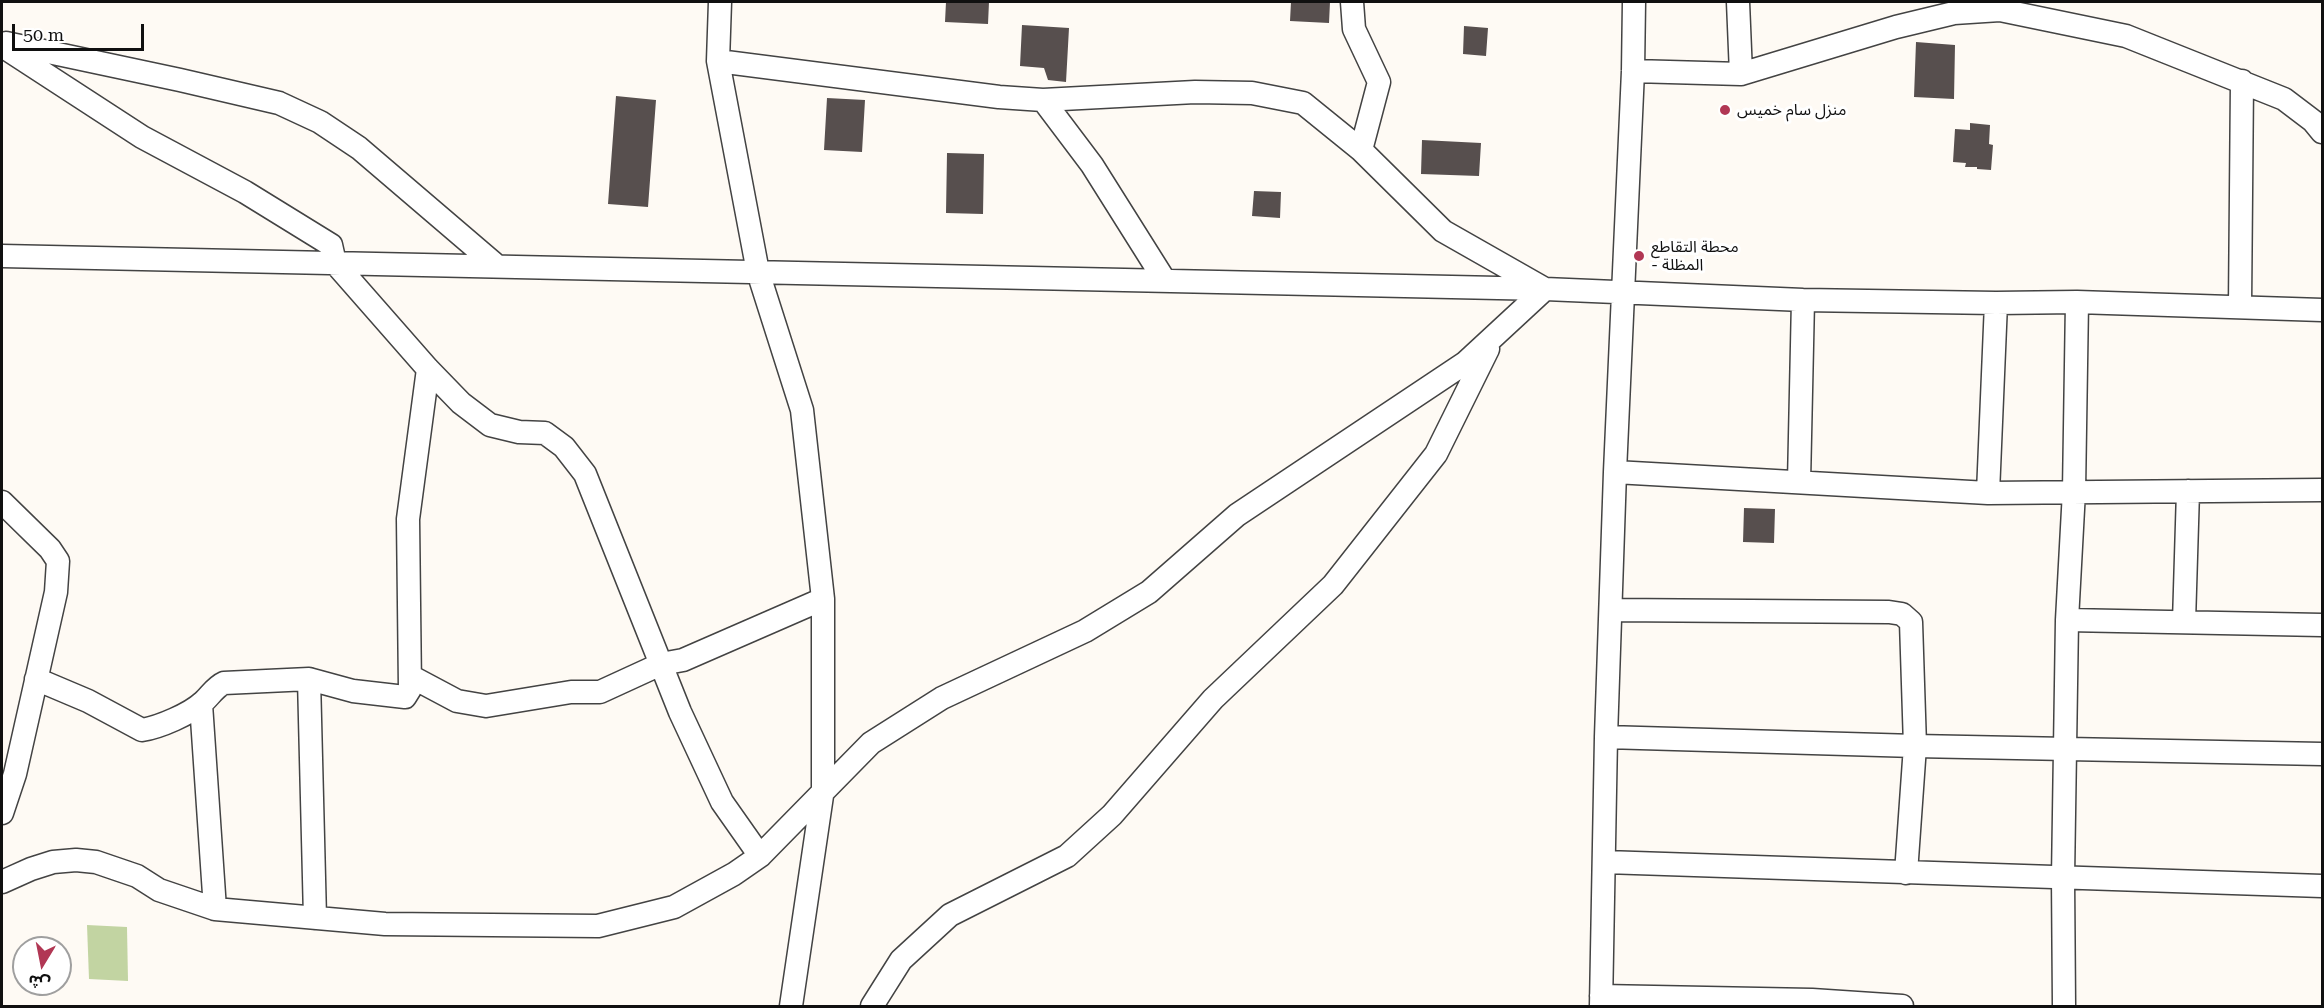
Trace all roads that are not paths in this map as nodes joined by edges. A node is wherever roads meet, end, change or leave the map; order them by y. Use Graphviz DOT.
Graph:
graph roads {
  1 [pos="720,2"];
  2 [pos="1352,2"];
  3 [pos="1634,2"];
  4 [pos="1738,2"];
  5 [pos="2000,6"];
  6 [pos="2,44"];
  7 [pos="718,61"];
  8 [pos="1633,71"];
  9 [pos="1741,74"];
  10 [pos="2242,81"];
  11 [pos="1043,100"];
  12 [pos="2322,132"];
  13 [pos="1361,150"];
  14 [pos="2,256"];
  15 [pos="334,263"];
  16 [pos="497,266"];
  17 [pos="758,272"];
  18 [pos="1165,281"];
  19 [pos="1545,289"];
  20 [pos="1623,292"];
  21 [pos="1803,300"];
  22 [pos="2077,302"];
  23 [pos="1996,303"];
  24 [pos="2240,306"];
  25 [pos="2322,310"];
  26 [pos="1494,337"];
  27 [pos="428,369"];
  28 [pos="1615,472"];
  29 [pos="1799,482"];
  30 [pos="2322,490"];
  31 [pos="2074,491"];
  32 [pos="2188,491"];
  33 [pos="1988,493"];
  34 [pos="2,502"];
  35 [pos="823,599"];
  36 [pos="1611,610"];
  37 [pos="2067,620"];
  38 [pos="2184,622"];
  39 [pos="2322,625"];
  40 [pos="661,664"];
  41 [pos="410,676"];
  42 [pos="36,679"];
  43 [pos="309,679"];
  44 [pos="201,704"];
  45 [pos="1606,737"];
  46 [pos="1915,746"];
  47 [pos="2065,749"];
  48 [pos="2322,754"];
  49 [pos="823,789"];
  50 [pos="2,813"];
  51 [pos="760,856"];
  52 [pos="1605,862"];
  53 [pos="1906,873"];
  54 [pos="2063,878"];
  55 [pos="2,882"];
  56 [pos="2322,886"];
  57 [pos="215,909"];
  58 [pos="315,918"];
  59 [pos="1601,1001"];
  60 [pos="1812,1003"];
  61 [pos="791,1006"];
  62 [pos="872,1006"];
  63 [pos="1902,1006"];
  64 [pos="2064,1006"];
  1 -- 7 [label="street"];
  2 -- 13 [label="street"];
  3 -- 8 [label="street"];
  4 -- 9 [label="street"];
  5 -- 9 [label="street"];
  5 -- 10 [label="street"];
  6 -- 15 [label="street"];
  6 -- 16 [label="street"];
  7 -- 11 [label="street"];
  7 -- 17 [label="street"];
  8 -- 9 [label="street"];
  8 -- 20 [label="street"];
  10 -- 12 [label="street"];
  10 -- 24 [label="street"];
  11 -- 13 [label="street"];
  11 -- 18 [label="street"];
  13 -- 19 [label="street"];
  14 -- 15 [label="street"];
  15 -- 16 [label="street"];
  15 -- 27 [label="street"];
  16 -- 17 [label="street"];
  17 -- 18 [label="street"];
  17 -- 35 [label="street"];
  18 -- 19 [label="street"];
  19 -- 20 [label="street"];
  19 -- 26 [label="street"];
  20 -- 21 [label="street"];
  20 -- 28 [label="street"];
  21 -- 23 [label="street"];
  21 -- 29 [label="street"];
  22 -- 23 [label="street"];
  22 -- 24 [label="street"];
  22 -- 31 [label="street"];
  23 -- 33 [label="street"];
  24 -- 25 [label="street"];
  26 -- 49 [label="street"];
  26 -- 62 [label="street"];
  27 -- 40 [label="street"];
  27 -- 41 [label="street"];
  28 -- 29 [label="street"];
  28 -- 36 [label="street"];
  29 -- 33 [label="street"];
  30 -- 32 [label="street"];
  31 -- 32 [label="street"];
  31 -- 33 [label="street"];
  31 -- 37 [label="street"];
  32 -- 38 [label="street"];
  34 -- 42 [label="street"];
  35 -- 40 [label="street"];
  35 -- 49 [label="street"];
  36 -- 45 [label="street"];
  36 -- 46 [label="street"];
  37 -- 38 [label="street"];
  37 -- 47 [label="street"];
  38 -- 39 [label="street"];
  40 -- 41 [label="street"];
  40 -- 51 [label="street"];
  41 -- 43 [label="street"];
  42 -- 44 [label="street"];
  42 -- 50 [label="street"];
  43 -- 44 [label="street"];
  43 -- 58 [label="street"];
  44 -- 57 [label="street"];
  45 -- 46 [label="street"];
  45 -- 52 [label="street"];
  46 -- 47 [label="street"];
  46 -- 53 [label="street"];
  47 -- 48 [label="street"];
  47 -- 54 [label="street"];
  49 -- 51 [label="street"];
  49 -- 61 [label="street"];
  51 -- 58 [label="street"];
  52 -- 53 [label="street"];
  52 -- 59 [label="street"];
  53 -- 54 [label="street"];
  54 -- 56 [label="street"];
  54 -- 64 [label="street"];
  55 -- 57 [label="street"];
  57 -- 58 [label="street"];
  59 -- 60 [label="street"];
  60 -- 63 [label="street"];
}
